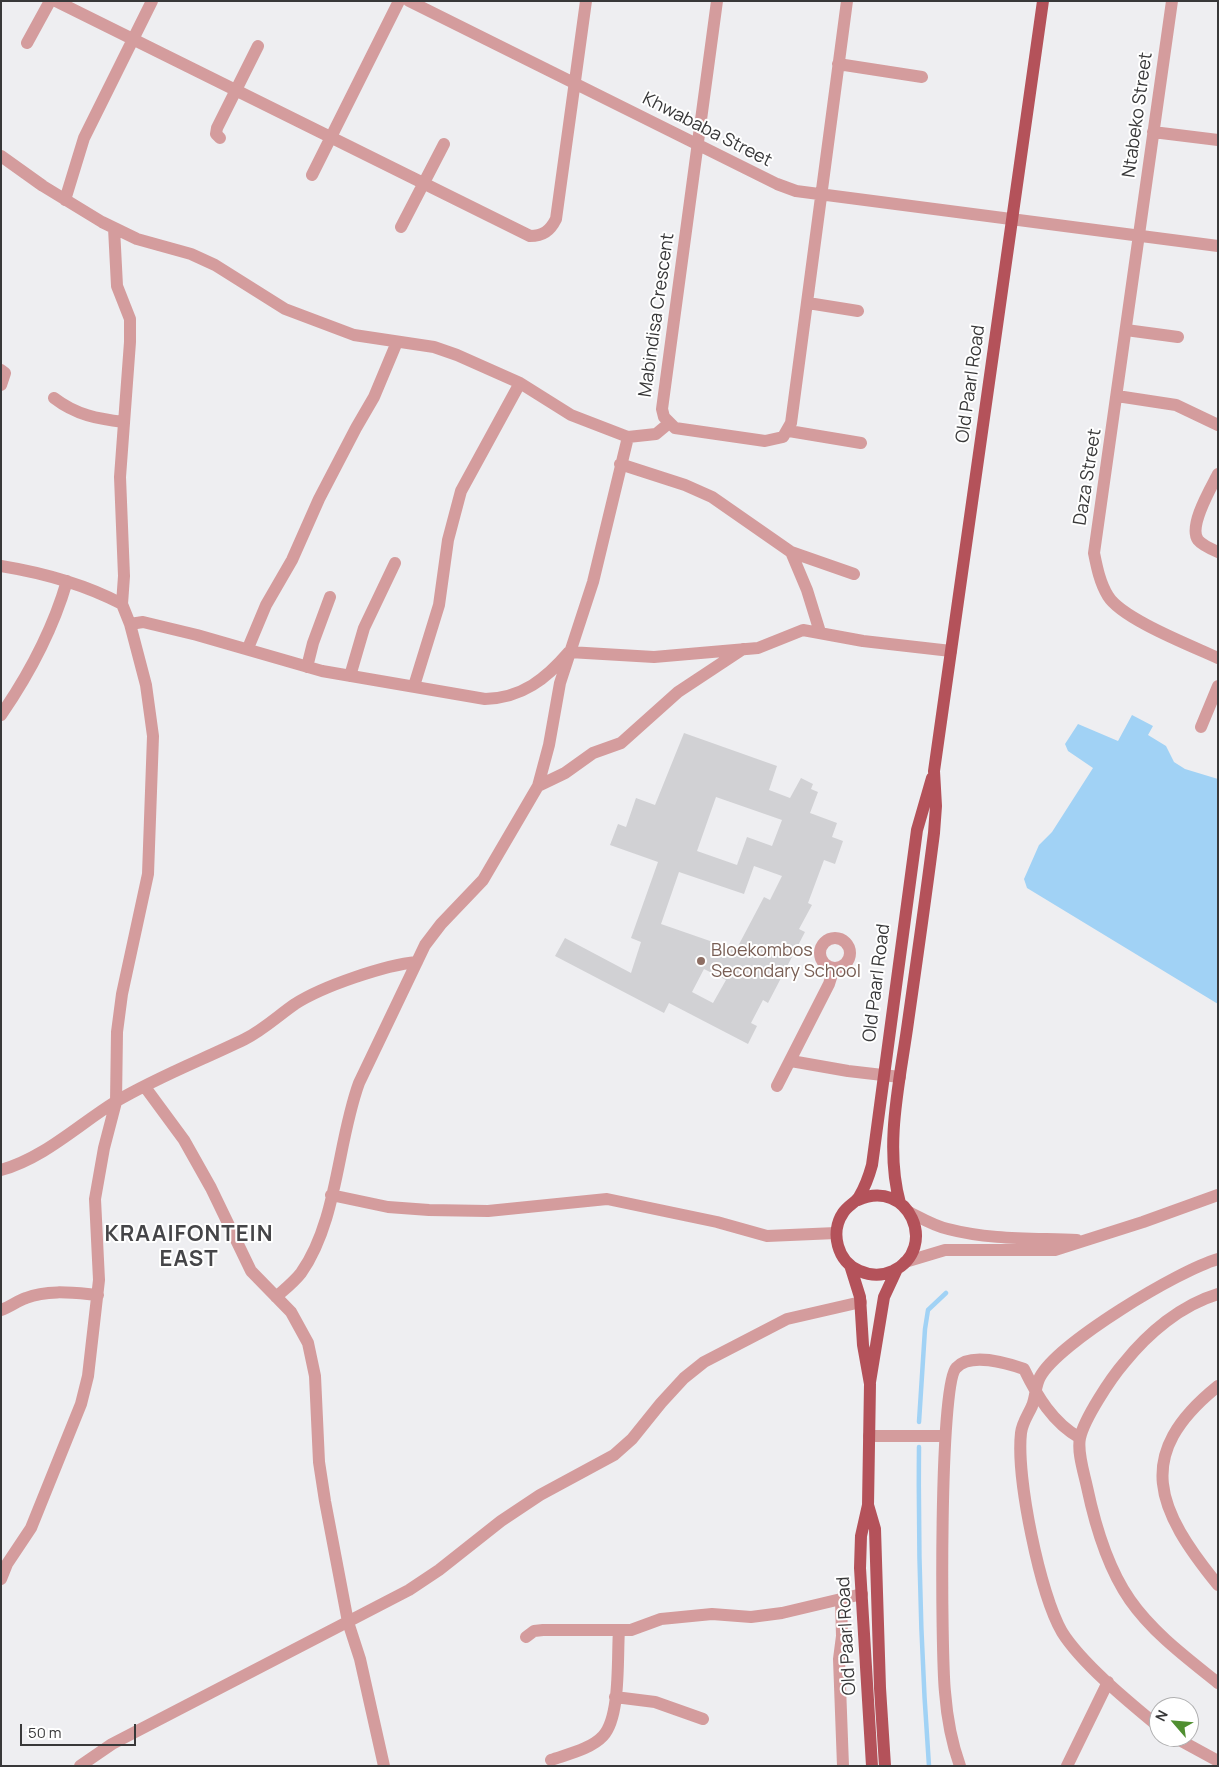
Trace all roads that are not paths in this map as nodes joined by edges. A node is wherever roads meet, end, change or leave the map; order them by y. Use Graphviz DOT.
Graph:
graph roads {
  1 [pos="50,1"];
  2 [pos="56,1"];
  3 [pos="152,1"];
  4 [pos="399,1"];
  5 [pos="409,1"];
  6 [pos="586,1"];
  7 [pos="718,1"];
  8 [pos="847,1"];
  9 [pos="1043,1"];
  10 [pos="1172,1"];
  11 [pos="133,40"];
  12 [pos="27,43"];
  13 [pos="258,46"];
  14 [pos="838,64"];
  15 [pos="922,77"];
  16 [pos="575,84"];
  17 [pos="236,91"];
  18 [pos="1153,132"];
  19 [pos="220,138"];
  20 [pos="330,138"];
  21 [pos="1218,140"];
  22 [pos="444,144"];
  23 [pos="698,144"];
  24 [pos="1,156"];
  25 [pos="312,175"];
  26 [pos="423,184"];
  27 [pos="823,194"];
  28 [pos="65,200"];
  29 [pos="1011,219"];
  30 [pos="401,227"];
  31 [pos="114,228"];
  32 [pos="1138,234"];
  33 [pos="1218,246"];
  34 [pos="808,303"];
  35 [pos="858,311"];
  36 [pos="1126,330"];
  37 [pos="1178,337"];
  38 [pos="397,342"];
  39 [pos="1,370"];
  40 [pos="520,383"];
  41 [pos="1,385"];
  42 [pos="1118,396"];
  43 [pos="54,398"];
  44 [pos="124,422"];
  45 [pos="668,424"];
  46 [pos="1218,426"];
  47 [pos="788,431"];
  48 [pos="628,437"];
  49 [pos="861,443"];
  50 [pos="620,464"];
  51 [pos="1218,474"];
  52 [pos="791,552"];
  53 [pos="1218,552"];
  54 [pos="395,563"];
  55 [pos="1,566"];
  56 [pos="854,574"];
  57 [pos="67,581"];
  58 [pos="330,597"];
  59 [pos="122,604"];
  60 [pos="130,624"];
  61 [pos="820,632"];
  62 [pos="248,648"];
  63 [pos="744,649"];
  64 [pos="951,651"];
  65 [pos="568,652"];
  66 [pos="1218,658"];
  67 [pos="307,667"];
  68 [pos="350,676"];
  69 [pos="414,686"];
  70 [pos="1218,686"];
  71 [pos="1,715"];
  72 [pos="1201,726"];
  73 [pos="934,771"];
  74 [pos="538,786"];
  75 [pos="417,962"];
  76 [pos="834,968"];
  77 [pos="790,1060"];
  78 [pos="883,1075"];
  79 [pos="900,1077"];
  80 [pos="777,1086"];
  81 [pos="145,1087"];
  82 [pos="116,1102"];
  83 [pos="1,1170"];
  84 [pos="331,1195"];
  85 [pos="1218,1195"];
  86 [pos="858,1200"];
  87 [pos="905,1208"];
  88 [pos="836,1233"];
  89 [pos="1082,1240"];
  90 [pos="1218,1259"];
  91 [pos="850,1265"];
  92 [pos="901,1266"];
  93 [pos="1218,1294"];
  94 [pos="98,1295"];
  95 [pos="276,1297"];
  96 [pos="861,1302"];
  97 [pos="1,1310"];
  98 [pos="870,1384"];
  99 [pos="1218,1386"];
  100 [pos="1035,1390"];
  101 [pos="869,1436"];
  102 [pos="945,1436"];
  103 [pos="1080,1438"];
  104 [pos="868,1505"];
  105 [pos="2,1574"];
  106 [pos="1218,1585"];
  107 [pos="862,1594"];
  108 [pos="841,1600"];
  109 [pos="348,1622"];
  110 [pos="619,1630"];
  111 [pos="526,1637"];
  112 [pos="1108,1682"];
  113 [pos="1218,1683"];
  114 [pos="615,1697"];
  115 [pos="1149,1718"];
  116 [pos="703,1719"];
  117 [pos="1192,1747"];
  118 [pos="551,1760"];
  119 [pos="1218,1761"];
  120 [pos="80,1766"];
  121 [pos="384,1766"];
  122 [pos="843,1766"];
  123 [pos="872,1766"];
  124 [pos="885,1766"];
  125 [pos="960,1766"];
  126 [pos="1067,1766"];
  1 -- 12 [label="street"];
  2 -- 11 [label="street"];
  3 -- 11 [label="street"];
  4 -- 20 [label="street"];
  5 -- 16 [label="street, Khwababa Street"];
  6 -- 16 [label="street"];
  7 -- 23 [label="street, Mabindisa Crescent"];
  8 -- 14 [label="street"];
  9 -- 29 [label="main road, Old Paarl Road"];
  10 -- 18 [label="street, Ntabeko Street"];
  11 -- 17 [label="street"];
  11 -- 28 [label="street"];
  13 -- 17 [label="street"];
  14 -- 15 [label="street"];
  14 -- 27 [label="street"];
  16 -- 23 [label="street, Khwababa Street"];
  16 -- 26 [label="street"];
  17 -- 19 [label="street"];
  17 -- 20 [label="street"];
  18 -- 21 [label="street"];
  18 -- 32 [label="street, Ntabeko Street"];
  20 -- 25 [label="street"];
  20 -- 26 [label="street"];
  22 -- 26 [label="street"];
  23 -- 27 [label="street, Khwababa Street"];
  23 -- 45 [label="street, Mabindisa Crescent"];
  24 -- 28 [label="street"];
  26 -- 30 [label="street"];
  27 -- 29 [label="street, Khwababa Street"];
  27 -- 34 [label="street"];
  28 -- 31 [label="street"];
  29 -- 32 [label="street, Khwababa Street"];
  29 -- 64 [label="main road, Old Paarl Road"];
  31 -- 38 [label="street"];
  31 -- 44 [label="street"];
  32 -- 33 [label="street, Khwababa Street"];
  32 -- 36 [label="street, Daza Street"];
  34 -- 35 [label="street"];
  34 -- 47 [label="street"];
  36 -- 37 [label="street"];
  36 -- 42 [label="street, Daza Street"];
  38 -- 40 [label="street"];
  38 -- 62 [label="street"];
  39 -- 41 [label="street"];
  40 -- 48 [label="street"];
  40 -- 69 [label="street"];
  42 -- 46 [label="street"];
  42 -- 66 [label="street, Daza Street"];
  43 -- 44 [label="street"];
  44 -- 59 [label="street"];
  45 -- 47 [label="street"];
  45 -- 48 [label="street"];
  47 -- 49 [label="street"];
  48 -- 50 [label="street"];
  50 -- 52 [label="street"];
  50 -- 65 [label="street"];
  51 -- 53 [label="street"];
  52 -- 56 [label="street"];
  52 -- 61 [label="street"];
  54 -- 68 [label="street"];
  55 -- 57 [label="street"];
  57 -- 59 [label="street"];
  57 -- 71 [label="street"];
  58 -- 67 [label="street"];
  59 -- 60 [label="street"];
  60 -- 62 [label="street"];
  60 -- 82 [label="street"];
  61 -- 63 [label="street"];
  61 -- 64 [label="street"];
  62 -- 67 [label="street"];
  63 -- 65 [label="street"];
  63 -- 74 [label="street"];
  64 -- 73 [label="main road, Old Paarl Road"];
  65 -- 69 [label="street"];
  65 -- 74 [label="street"];
  67 -- 68 [label="street"];
  68 -- 69 [label="street"];
  70 -- 72 [label="street"];
  73 -- 78 [label="main road, Old Paarl Road"];
  73 -- 79 [label="main road, Old Paarl Road"];
  74 -- 75 [label="street"];
  75 -- 81 [label="street"];
  75 -- 84 [label="street"];
  76 -- 77 [label="street"];
  77 -- 78 [label="street"];
  77 -- 80 [label="street"];
  78 -- 79 [label="street"];
  78 -- 86 [label="main road, Old Paarl Road"];
  79 -- 87 [label="main road, Old Paarl Road"];
  81 -- 82 [label="street"];
  81 -- 95 [label="street"];
  82 -- 83 [label="street"];
  82 -- 94 [label="street"];
  84 -- 88 [label="street"];
  84 -- 95 [label="street"];
  85 -- 89 [label="street"];
  86 -- 87 [label="main road"];
  86 -- 88 [label="main road, Old Paarl Road"];
  87 -- 89 [label="street"];
  87 -- 92 [label="main road, Old Paarl Road"];
  88 -- 91 [label="main road, Old Paarl Road"];
  89 -- 92 [label="street"];
  90 -- 100 [label="street"];
  91 -- 92 [label="main road"];
  91 -- 96 [label="main road, Old Paarl Road"];
  92 -- 98 [label="main road, Old Paarl Road"];
  93 -- 103 [label="street"];
  94 -- 97 [label="street"];
  94 -- 105 [label="street"];
  95 -- 109 [label="street"];
  96 -- 98 [label="main road, Old Paarl Road"];
  96 -- 109 [label="street"];
  98 -- 101 [label="main road, Old Paarl Road"];
  99 -- 106 [label="street"];
  100 -- 102 [label="street"];
  100 -- 103 [label="street"];
  100 -- 112 [label="street"];
  101 -- 102 [label="street"];
  101 -- 104 [label="main road, Old Paarl Road"];
  102 -- 125 [label="street"];
  103 -- 113 [label="street"];
  104 -- 107 [label="main road, Old Paarl Road"];
  104 -- 124 [label="main road, Old Paarl Road"];
  107 -- 108 [label="street"];
  107 -- 123 [label="main road, Old Paarl Road"];
  108 -- 110 [label="street"];
  108 -- 122 [label="street"];
  109 -- 120 [label="street"];
  109 -- 121 [label="street"];
  110 -- 111 [label="street"];
  110 -- 114 [label="street"];
  112 -- 115 [label="street"];
  112 -- 126 [label="street"];
  114 -- 116 [label="street"];
  114 -- 118 [label="street"];
  117 -- 119 [label="street"];
}
